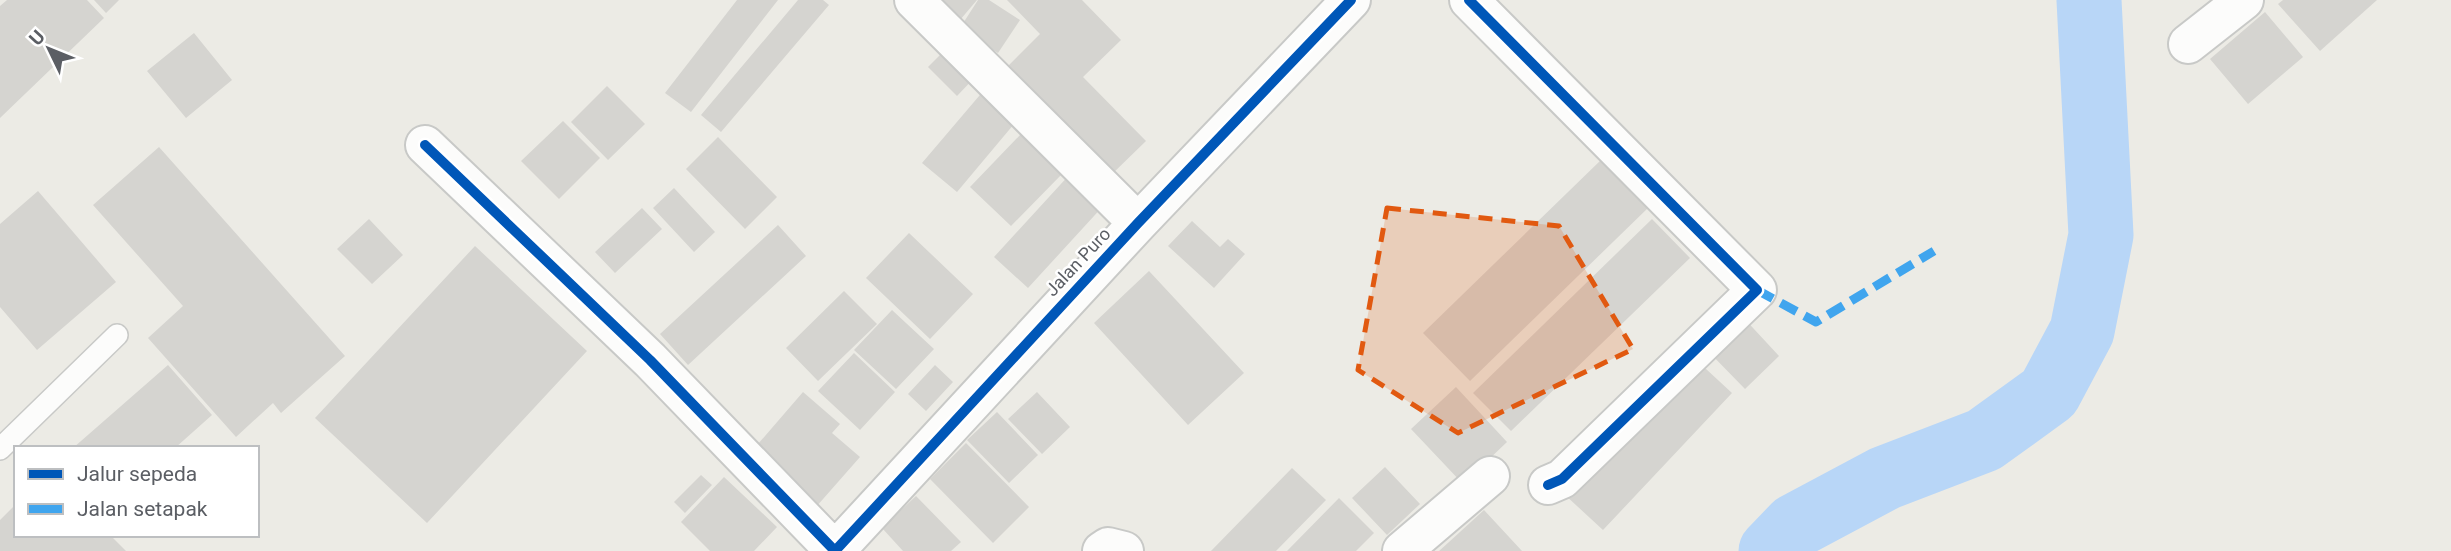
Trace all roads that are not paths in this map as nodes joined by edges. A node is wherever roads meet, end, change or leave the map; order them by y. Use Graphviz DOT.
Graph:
graph roads {
  1 [pos="914,0"];
  2 [pos="1351,0"];
  3 [pos="1469,0"];
  4 [pos="2244,0"];
  5 [pos="2188,44"];
  6 [pos="425,145"];
  7 [pos="1138,223"];
  8 [pos="117,335"];
  9 [pos="0,449"];
  10 [pos="1490,476"];
  11 [pos="1548,485"];
  12 [pos="835,551"];
  13 [pos="1102,551"];
  14 [pos="1124,551"];
  15 [pos="1402,551"];
  1 -- 7 [label="street"];
  2 -- 7 [label="street, Jalan Puro"];
  3 -- 11 [label="street"];
  4 -- 5 [label="street"];
  6 -- 12 [label="street"];
  7 -- 12 [label="street, Jalan Puro"];
  8 -- 9 [label="lane"];
  10 -- 15 [label="street"];
  13 -- 14 [label="street"];
}
